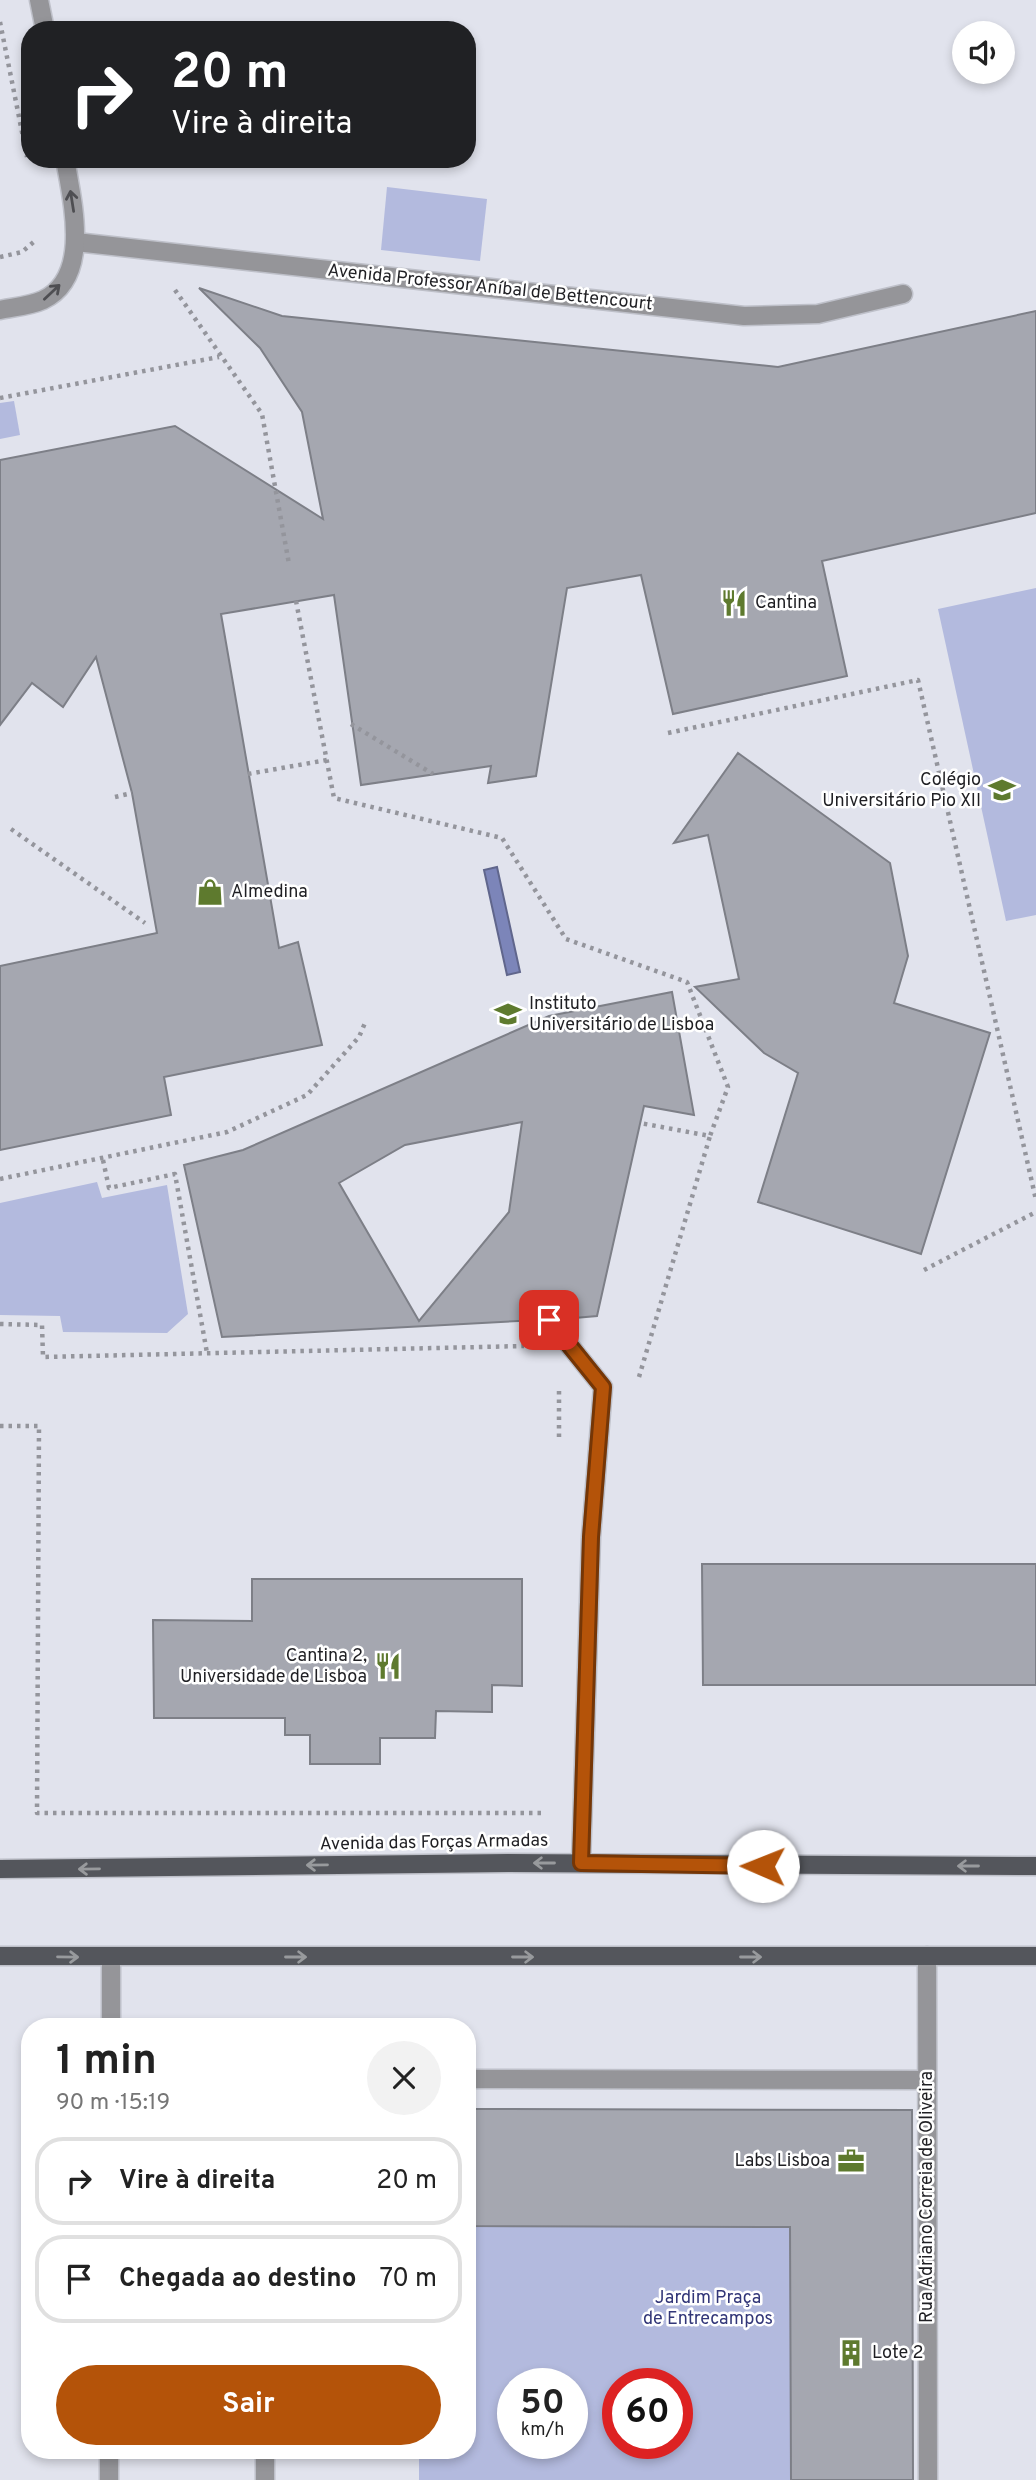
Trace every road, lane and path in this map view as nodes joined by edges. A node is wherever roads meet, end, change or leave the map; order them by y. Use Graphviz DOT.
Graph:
graph roads {
  1 [pos="38,0"];
  2 [pos="43,21"];
  3 [pos="0,22"];
  4 [pos="21,126"];
  5 [pos="29,168"];
  6 [pos="66,168"];
  7 [pos="30,171"];
  8 [pos="39,236"];
  9 [pos="76,242"];
  10 [pos="149,251"];
  11 [pos="0,257"];
  12 [pos="902,295"];
  13 [pos="0,310"];
  14 [pos="219,357"];
  15 [pos="0,398"];
  16 [pos="289,564"];
  17 [pos="296,601"];
  18 [pos="351,724"];
  19 [pos="668,733"];
  20 [pos="327,760"];
  21 [pos="248,774"];
  22 [pos="433,774"];
  23 [pos="132,793"];
  24 [pos="115,797"];
  25 [pos="11,829"];
  26 [pos="145,923"];
  27 [pos="366,1023"];
  28 [pos="640,1124"];
  29 [pos="103,1160"];
  30 [pos="0,1179"];
  31 [pos="1036,1200"];
  32 [pos="1036,1212"];
  33 [pos="924,1270"];
  34 [pos="549,1320"];
  35 [pos="0,1324"];
  36 [pos="374,1350"];
  37 [pos="207,1353"];
  38 [pos="0,1426"];
  39 [pos="582,1813"];
  40 [pos="581,1863"];
  41 [pos="1036,1866"];
  42 [pos="0,1869"];
  43 [pos="0,1956"];
  44 [pos="927,1956"];
  45 [pos="1036,1956"];
  46 [pos="111,1958"];
  47 [pos="111,2018"];
  48 [pos="476,2079"];
  49 [pos="927,2080"];
  50 [pos="109,2459"];
  51 [pos="265,2459"];
  52 [pos="109,2480"];
  53 [pos="265,2480"];
  54 [pos="928,2480"];
  1 -- 2 [label="street"];
  3 -- 4 [label="path"];
  5 -- 7 [label="path"];
  9 -- 6 [label="street, one-way"];
  8 -- 11 [label="path"];
  9 -- 10 [label="street, Avenida Professor Aníbal de Bettencourt"];
  13 -- 9 [label="street, one-way"];
  10 -- 12 [label="street, Avenida Professor Aníbal de Bettencourt"];
  10 -- 14 [label="path"];
  14 -- 15 [label="path"];
  14 -- 16 [label="path"];
  17 -- 20 [label="path"];
  18 -- 22 [label="path"];
  19 -- 31 [label="path"];
  20 -- 21 [label="path"];
  20 -- 28 [label="path"];
  23 -- 24 [label="path"];
  25 -- 26 [label="path"];
  27 -- 29 [label="path"];
  29 -- 30 [label="path"];
  29 -- 37 [label="path"];
  32 -- 33 [label="path"];
  34 -- 39 [label="street"];
  35 -- 37 [label="path"];
  36 -- 37 [label="path"];
  38 -- 39 [label="path"];
  39 -- 40 [label="street"];
  41 -- 40 [label="main road, Avenida das Forças Armadas, one-way"];
  40 -- 42 [label="main road, Avenida das Forças Armadas, one-way"];
  43 -- 46 [label="main road, one-way"];
  44 -- 45 [label="main road"];
  46 -- 44 [label="main road, one-way"];
  44 -- 49 [label="street, Rua Adriano Correia de Oliveira"];
  46 -- 47 [label="street"];
  48 -- 49 [label="street"];
  49 -- 54 [label="street, Rua Adriano Correia de Oliveira"];
  50 -- 52 [label="street"];
  51 -- 53 [label="street"];
}
